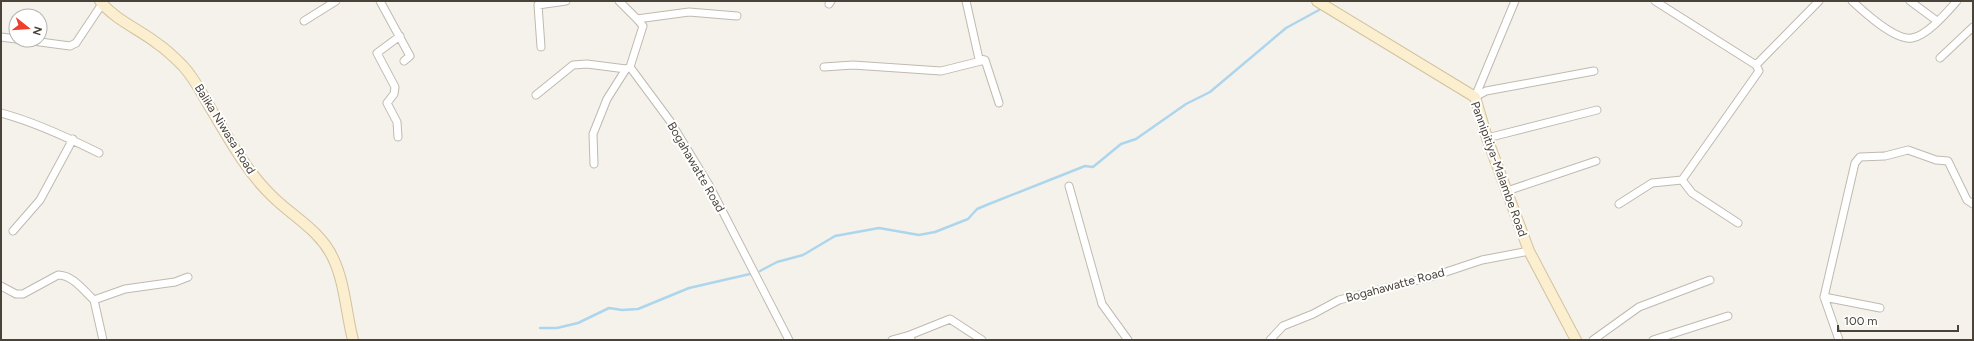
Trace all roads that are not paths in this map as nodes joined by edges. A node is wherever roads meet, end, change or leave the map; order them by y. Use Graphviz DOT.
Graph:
graph roads {
  1 [pos="336,1"];
  2 [pos="380,1"];
  3 [pos="566,1"];
  4 [pos="619,1"];
  5 [pos="966,1"];
  6 [pos="1317,1"];
  7 [pos="1515,1"];
  8 [pos="1655,1"];
  9 [pos="1819,1"];
  10 [pos="1852,1"];
  11 [pos="1910,1"];
  12 [pos="1957,1"];
  13 [pos="101,3"];
  14 [pos="737,16"];
  15 [pos="638,19"];
  16 [pos="1937,21"];
  17 [pos="304,22"];
  18 [pos="1973,27"];
  19 [pos="400,36"];
  20 [pos="48,43"];
  21 [pos="541,47"];
  22 [pos="1940,58"];
  23 [pos="984,60"];
  24 [pos="404,61"];
  25 [pos="1756,65"];
  26 [pos="824,67"];
  27 [pos="628,68"];
  28 [pos="1594,71"];
  29 [pos="536,95"];
  30 [pos="1475,97"];
  31 [pos="999,103"];
  32 [pos="1597,110"];
  33 [pos="1,113"];
  34 [pos="398,137"];
  35 [pos="1487,138"];
  36 [pos="72,139"];
  37 [pos="99,153"];
  38 [pos="1596,161"];
  39 [pos="594,164"];
  40 [pos="1682,180"];
  41 [pos="1069,186"];
  42 [pos="1507,191"];
  43 [pos="1619,204"];
  44 [pos="1973,204"];
  45 [pos="1738,223"];
  46 [pos="13,231"];
  47 [pos="1529,251"];
  48 [pos="188,277"];
  49 [pos="1710,280"];
  50 [pos="1,286"];
  51 [pos="1824,297"];
  52 [pos="94,300"];
  53 [pos="1880,308"];
  54 [pos="1728,316"];
  55 [pos="911,338"];
  56 [pos="103,340"];
  57 [pos="353,340"];
  58 [pos="789,340"];
  59 [pos="892,340"];
  60 [pos="982,340"];
  61 [pos="1128,340"];
  62 [pos="1270,340"];
  63 [pos="1576,340"];
  64 [pos="1593,340"];
  65 [pos="1653,340"];
  66 [pos="1840,340"];
  1 -- 17 [label="street"];
  2 -- 19 [label="street"];
  3 -- 21 [label="street"];
  4 -- 15 [label="street"];
  5 -- 23 [label="street"];
  6 -- 30 [label="street, Pannipitiya-Malambe Road"];
  7 -- 30 [label="street"];
  8 -- 25 [label="street"];
  9 -- 25 [label="street"];
  10 -- 16 [label="street"];
  11 -- 16 [label="street"];
  12 -- 16 [label="street"];
  13 -- 20 [label="street"];
  13 -- 57 [label="street, Balika Niwasa Road"];
  14 -- 15 [label="street"];
  15 -- 27 [label="street"];
  18 -- 22 [label="street"];
  19 -- 24 [label="street"];
  19 -- 34 [label="street"];
  23 -- 26 [label="street"];
  23 -- 31 [label="street"];
  25 -- 40 [label="street"];
  27 -- 29 [label="street"];
  27 -- 39 [label="street"];
  27 -- 58 [label="street, Bogahawatte Road"];
  28 -- 30 [label="street"];
  30 -- 35 [label="street, Pannipitiya-Malambe Road"];
  32 -- 35 [label="street"];
  33 -- 36 [label="street"];
  35 -- 42 [label="street, Pannipitiya-Malambe Road"];
  36 -- 37 [label="street"];
  36 -- 46 [label="street"];
  38 -- 42 [label="street"];
  40 -- 43 [label="street"];
  40 -- 45 [label="street"];
  41 -- 61 [label="street"];
  42 -- 47 [label="street, Pannipitiya-Malambe Road"];
  44 -- 51 [label="street"];
  47 -- 62 [label="street, Bogahawatte Road"];
  47 -- 63 [label="street, Pannipitiya-Malambe Road"];
  48 -- 52 [label="street"];
  49 -- 64 [label="street"];
  50 -- 52 [label="street"];
  51 -- 53 [label="street"];
  51 -- 66 [label="street"];
  52 -- 56 [label="street"];
  54 -- 65 [label="street"];
  55 -- 59 [label="street"];
  55 -- 60 [label="street"];
}
